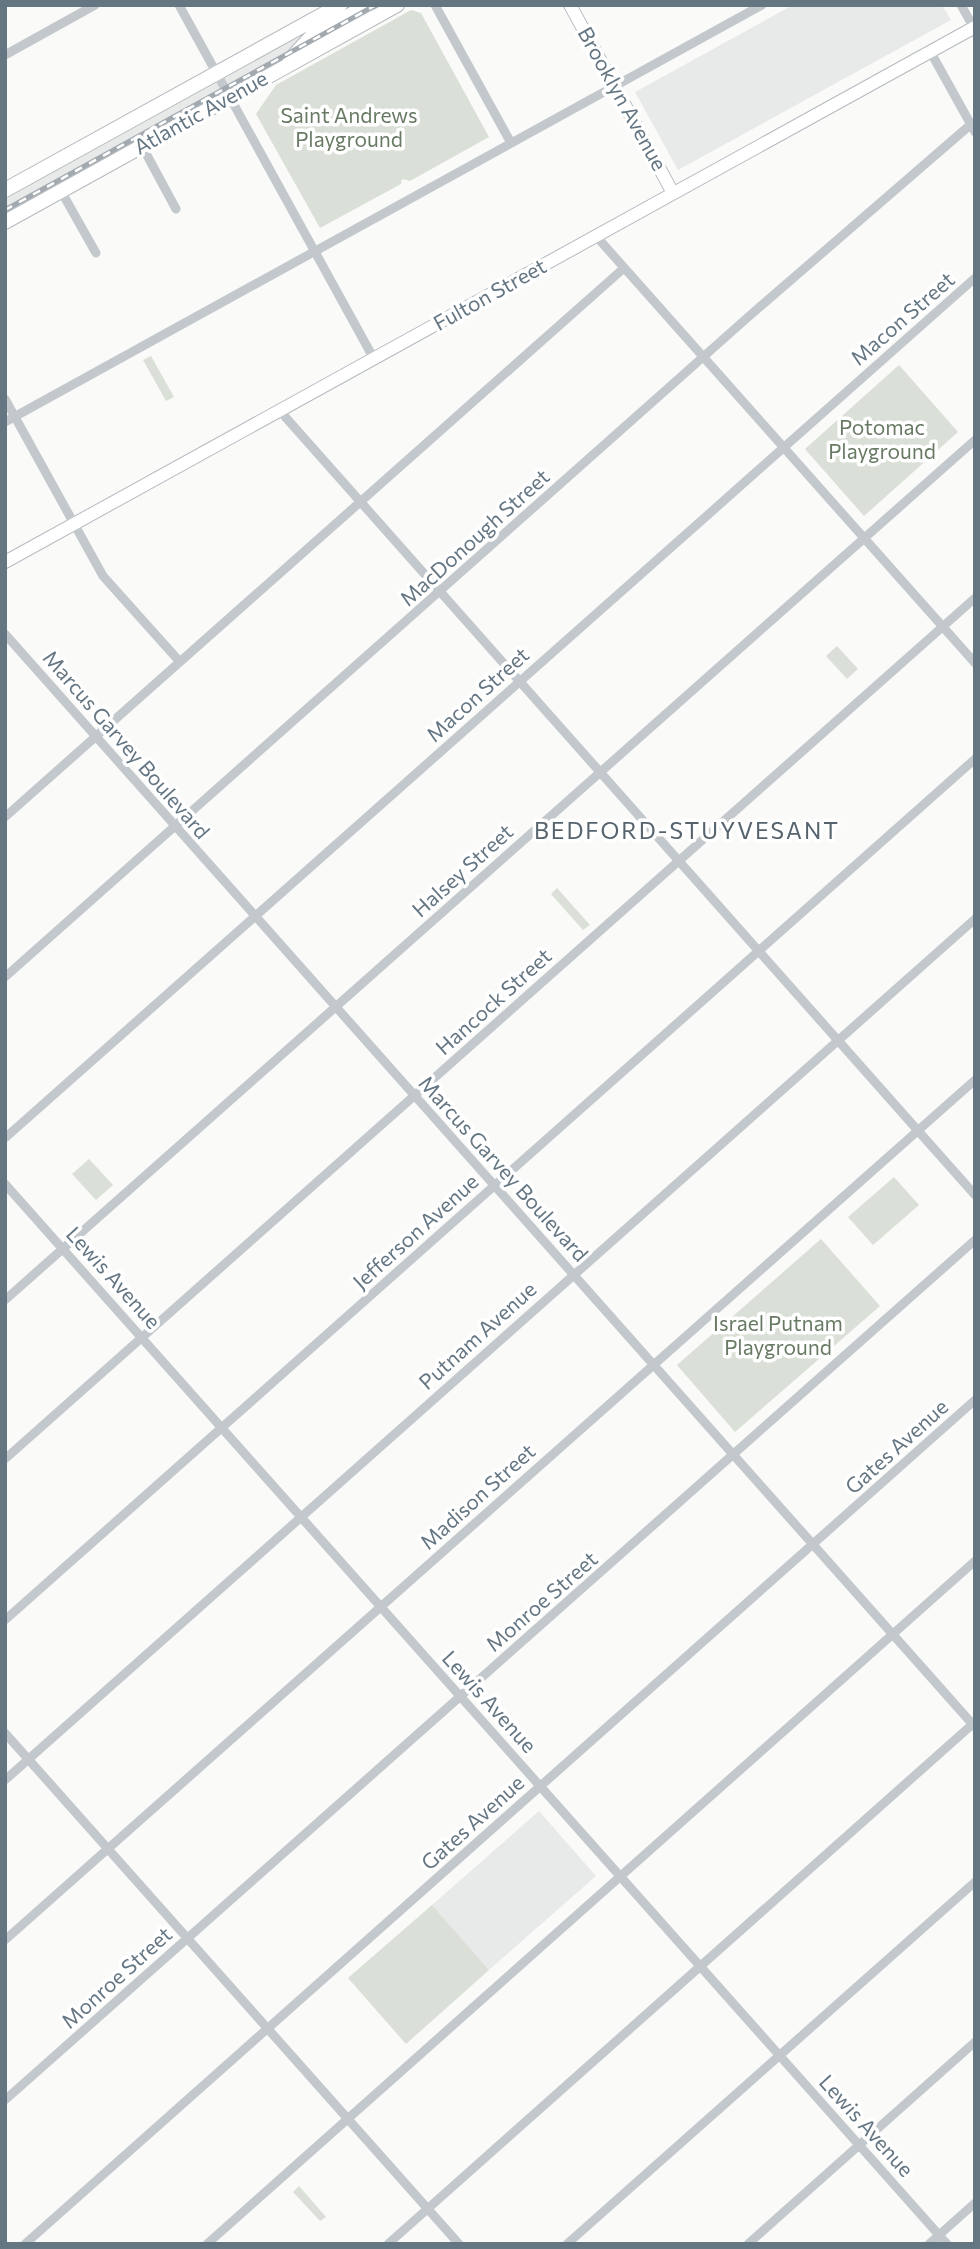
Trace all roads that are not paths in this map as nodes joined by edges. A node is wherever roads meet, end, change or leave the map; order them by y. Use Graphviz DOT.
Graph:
graph roads {
  1 [pos="95,5"];
  2 [pos="179,5"];
  3 [pos="340,5"];
  4 [pos="368,5"];
  5 [pos="397,5"];
  6 [pos="435,5"];
  7 [pos="570,5"];
  8 [pos="762,5"];
  9 [pos="961,5"];
  10 [pos="974,27"];
  11 [pos="930,51"];
  12 [pos="5,55"];
  13 [pos="282,69"];
  14 [pos="216,74"];
  15 [pos="614,86"];
  16 [pos="230,98"];
  17 [pos="972,129"];
  18 [pos="511,143"];
  19 [pos="142,146"];
  20 [pos="5,190"];
  21 [pos="61,191"];
  22 [pos="673,193"];
  23 [pos="176,209"];
  24 [pos="5,222"];
  25 [pos="596,236"];
  26 [pos="315,251"];
  27 [pos="96,253"];
  28 [pos="624,268"];
  29 [pos="975,278"];
  30 [pos="703,358"];
  31 [pos="374,359"];
  32 [pos="5,399"];
  33 [pos="279,411"];
  34 [pos="15,417"];
  35 [pos="5,422"];
  36 [pos="975,440"];
  37 [pos="784,448"];
  38 [pos="360,502"];
  39 [pos="74,524"];
  40 [pos="864,538"];
  41 [pos="5,562"];
  42 [pos="440,592"];
  43 [pos="975,598"];
  44 [pos="943,627"];
  45 [pos="5,634"];
  46 [pos="180,662"];
  47 [pos="975,663"];
  48 [pos="520,681"];
  49 [pos="96,736"];
  50 [pos="975,759"];
  51 [pos="600,772"];
  52 [pos="5,817"];
  53 [pos="175,827"];
  54 [pos="679,861"];
  55 [pos="255,917"];
  56 [pos="975,919"];
  57 [pos="759,951"];
  58 [pos="5,977"];
  59 [pos="336,1007"];
  60 [pos="838,1041"];
  61 [pos="975,1080"];
  62 [pos="414,1096"];
  63 [pos="918,1130"];
  64 [pos="5,1138"];
  65 [pos="5,1184"];
  66 [pos="494,1186"];
  67 [pos="975,1195"];
  68 [pos="975,1240"];
  69 [pos="63,1249"];
  70 [pos="573,1275"];
  71 [pos="5,1300"];
  72 [pos="142,1338"];
  73 [pos="653,1365"];
  74 [pos="975,1400"];
  75 [pos="222,1427"];
  76 [pos="734,1456"];
  77 [pos="5,1459"];
  78 [pos="301,1517"];
  79 [pos="813,1545"];
  80 [pos="975,1561"];
  81 [pos="381,1607"];
  82 [pos="5,1620"];
  83 [pos="892,1634"];
  84 [pos="461,1696"];
  85 [pos="974,1724"];
  86 [pos="5,1733"];
  87 [pos="28,1759"];
  88 [pos="5,1780"];
  89 [pos="540,1786"];
  90 [pos="108,1849"];
  91 [pos="620,1876"];
  92 [pos="975,1882"];
  93 [pos="188,1938"];
  94 [pos="5,1940"];
  95 [pos="699,1965"];
  96 [pos="268,2029"];
  97 [pos="975,2042"];
  98 [pos="779,2055"];
  99 [pos="5,2100"];
  100 [pos="347,2118"];
  101 [pos="859,2145"];
  102 [pos="975,2203"];
  103 [pos="428,2208"];
  104 [pos="939,2235"];
  105 [pos="25,2244"];
  106 [pos="207,2244"];
  107 [pos="388,2244"];
  108 [pos="459,2244"];
  109 [pos="567,2244"];
  110 [pos="748,2244"];
  111 [pos="929,2244"];
  112 [pos="947,2244"];
  1 -- 12 [label="street"];
  2 -- 14 [label="street"];
  3 -- 14 [label="main road, Atlantic Avenue"];
  4 -- 13 [label="main road"];
  5 -- 13 [label="main road, Atlantic Avenue"];
  6 -- 18 [label="street"];
  7 -- 15 [label="main road, Brooklyn Avenue"];
  8 -- 15 [label="street"];
  9 -- 10 [label="street"];
  10 -- 11 [label="main road, Fulton Street"];
  11 -- 17 [label="street"];
  11 -- 22 [label="main road, Fulton Street"];
  13 -- 16 [label="main road, Atlantic Avenue"];
  14 -- 16 [label="street"];
  14 -- 20 [label="main road, Atlantic Avenue"];
  15 -- 18 [label="street"];
  15 -- 22 [label="main road, Brooklyn Avenue"];
  16 -- 19 [label="main road, Atlantic Avenue"];
  16 -- 26 [label="street"];
  17 -- 30 [label="street, MacDonough Street"];
  18 -- 26 [label="street"];
  19 -- 21 [label="main road, Atlantic Avenue"];
  19 -- 23 [label="street"];
  21 -- 24 [label="main road, Atlantic Avenue"];
  21 -- 27 [label="street"];
  22 -- 25 [label="main road, Fulton Street"];
  25 -- 28 [label="street"];
  25 -- 31 [label="main road, Fulton Street"];
  26 -- 31 [label="street"];
  26 -- 34 [label="street"];
  28 -- 30 [label="street"];
  28 -- 38 [label="street"];
  29 -- 37 [label="street, Macon Street"];
  30 -- 37 [label="street"];
  30 -- 42 [label="street, MacDonough Street"];
  31 -- 33 [label="main road, Fulton Street"];
  32 -- 34 [label="street"];
  33 -- 38 [label="street"];
  33 -- 39 [label="main road, Fulton Street"];
  34 -- 35 [label="street"];
  34 -- 39 [label="street"];
  36 -- 40 [label="street, Halsey Street"];
  37 -- 40 [label="street"];
  37 -- 48 [label="street, Macon Street"];
  38 -- 42 [label="street"];
  38 -- 46 [label="street"];
  39 -- 41 [label="main road, Fulton Street"];
  39 -- 46 [label="street"];
  40 -- 44 [label="street"];
  40 -- 51 [label="street, Halsey Street"];
  42 -- 48 [label="street"];
  42 -- 53 [label="street, MacDonough Street"];
  43 -- 44 [label="street, Hancock Street"];
  44 -- 47 [label="street"];
  44 -- 54 [label="street, Hancock Street"];
  45 -- 49 [label="street, Marcus Garvey Boulevard"];
  46 -- 49 [label="street"];
  48 -- 51 [label="street"];
  48 -- 55 [label="street, Macon Street"];
  49 -- 52 [label="street"];
  49 -- 53 [label="street, Marcus Garvey Boulevard"];
  50 -- 57 [label="street, Jefferson Avenue"];
  51 -- 54 [label="street"];
  51 -- 59 [label="street, Halsey Street"];
  53 -- 55 [label="street, Marcus Garvey Boulevard"];
  53 -- 58 [label="street, MacDonough Street"];
  54 -- 57 [label="street"];
  54 -- 62 [label="street, Hancock Street"];
  55 -- 59 [label="street, Marcus Garvey Boulevard"];
  55 -- 64 [label="street, Macon Street"];
  56 -- 60 [label="street, Putnam Avenue"];
  57 -- 60 [label="street"];
  57 -- 66 [label="street, Jefferson Avenue"];
  59 -- 62 [label="street, Marcus Garvey Boulevard"];
  59 -- 69 [label="street, Halsey Street"];
  60 -- 63 [label="street"];
  60 -- 70 [label="street, Putnam Avenue"];
  61 -- 63 [label="street, Madison Street"];
  62 -- 66 [label="street, Marcus Garvey Boulevard"];
  62 -- 72 [label="street, Hancock Street"];
  63 -- 67 [label="street"];
  63 -- 73 [label="street, Madison Street"];
  65 -- 69 [label="street, Lewis Avenue"];
  66 -- 70 [label="street, Marcus Garvey Boulevard"];
  66 -- 75 [label="street, Jefferson Avenue"];
  68 -- 76 [label="street, Monroe Street"];
  69 -- 71 [label="street, Halsey Street"];
  69 -- 72 [label="street, Lewis Avenue"];
  70 -- 73 [label="street, Marcus Garvey Boulevard"];
  70 -- 78 [label="street, Putnam Avenue"];
  72 -- 75 [label="street, Lewis Avenue"];
  72 -- 77 [label="street, Hancock Street"];
  73 -- 76 [label="street, Marcus Garvey Boulevard"];
  73 -- 81 [label="street, Madison Street"];
  74 -- 79 [label="street, Gates Avenue"];
  75 -- 78 [label="street, Lewis Avenue"];
  75 -- 82 [label="street, Jefferson Avenue"];
  76 -- 79 [label="street, Marcus Garvey Boulevard"];
  76 -- 84 [label="street, Monroe Street"];
  78 -- 81 [label="street, Lewis Avenue"];
  78 -- 87 [label="street, Putnam Avenue"];
  79 -- 83 [label="street, Marcus Garvey Boulevard"];
  79 -- 89 [label="street, Gates Avenue"];
  80 -- 83 [label="street"];
  81 -- 84 [label="street, Lewis Avenue"];
  81 -- 90 [label="street, Madison Street"];
  83 -- 85 [label="street, Marcus Garvey Boulevard"];
  83 -- 91 [label="street"];
  84 -- 89 [label="street, Lewis Avenue"];
  84 -- 93 [label="street, Monroe Street"];
  85 -- 95 [label="street"];
  86 -- 87 [label="street"];
  87 -- 88 [label="street, Putnam Avenue"];
  87 -- 90 [label="street"];
  89 -- 91 [label="street, Lewis Avenue"];
  89 -- 96 [label="street, Gates Avenue"];
  90 -- 93 [label="street"];
  90 -- 94 [label="street, Madison Street"];
  91 -- 95 [label="street, Lewis Avenue"];
  91 -- 100 [label="street"];
  92 -- 98 [label="street"];
  93 -- 96 [label="street"];
  93 -- 99 [label="street, Monroe Street"];
  95 -- 98 [label="street, Lewis Avenue"];
  95 -- 103 [label="street"];
  96 -- 100 [label="street"];
  96 -- 105 [label="street, Gates Avenue"];
  97 -- 101 [label="street"];
  98 -- 101 [label="street, Lewis Avenue"];
  98 -- 109 [label="street"];
  100 -- 103 [label="street"];
  100 -- 106 [label="street"];
  101 -- 104 [label="street, Lewis Avenue"];
  101 -- 110 [label="street"];
  102 -- 104 [label="street"];
  103 -- 107 [label="street"];
  103 -- 108 [label="street"];
  104 -- 111 [label="street"];
  104 -- 112 [label="street, Lewis Avenue"];
}
